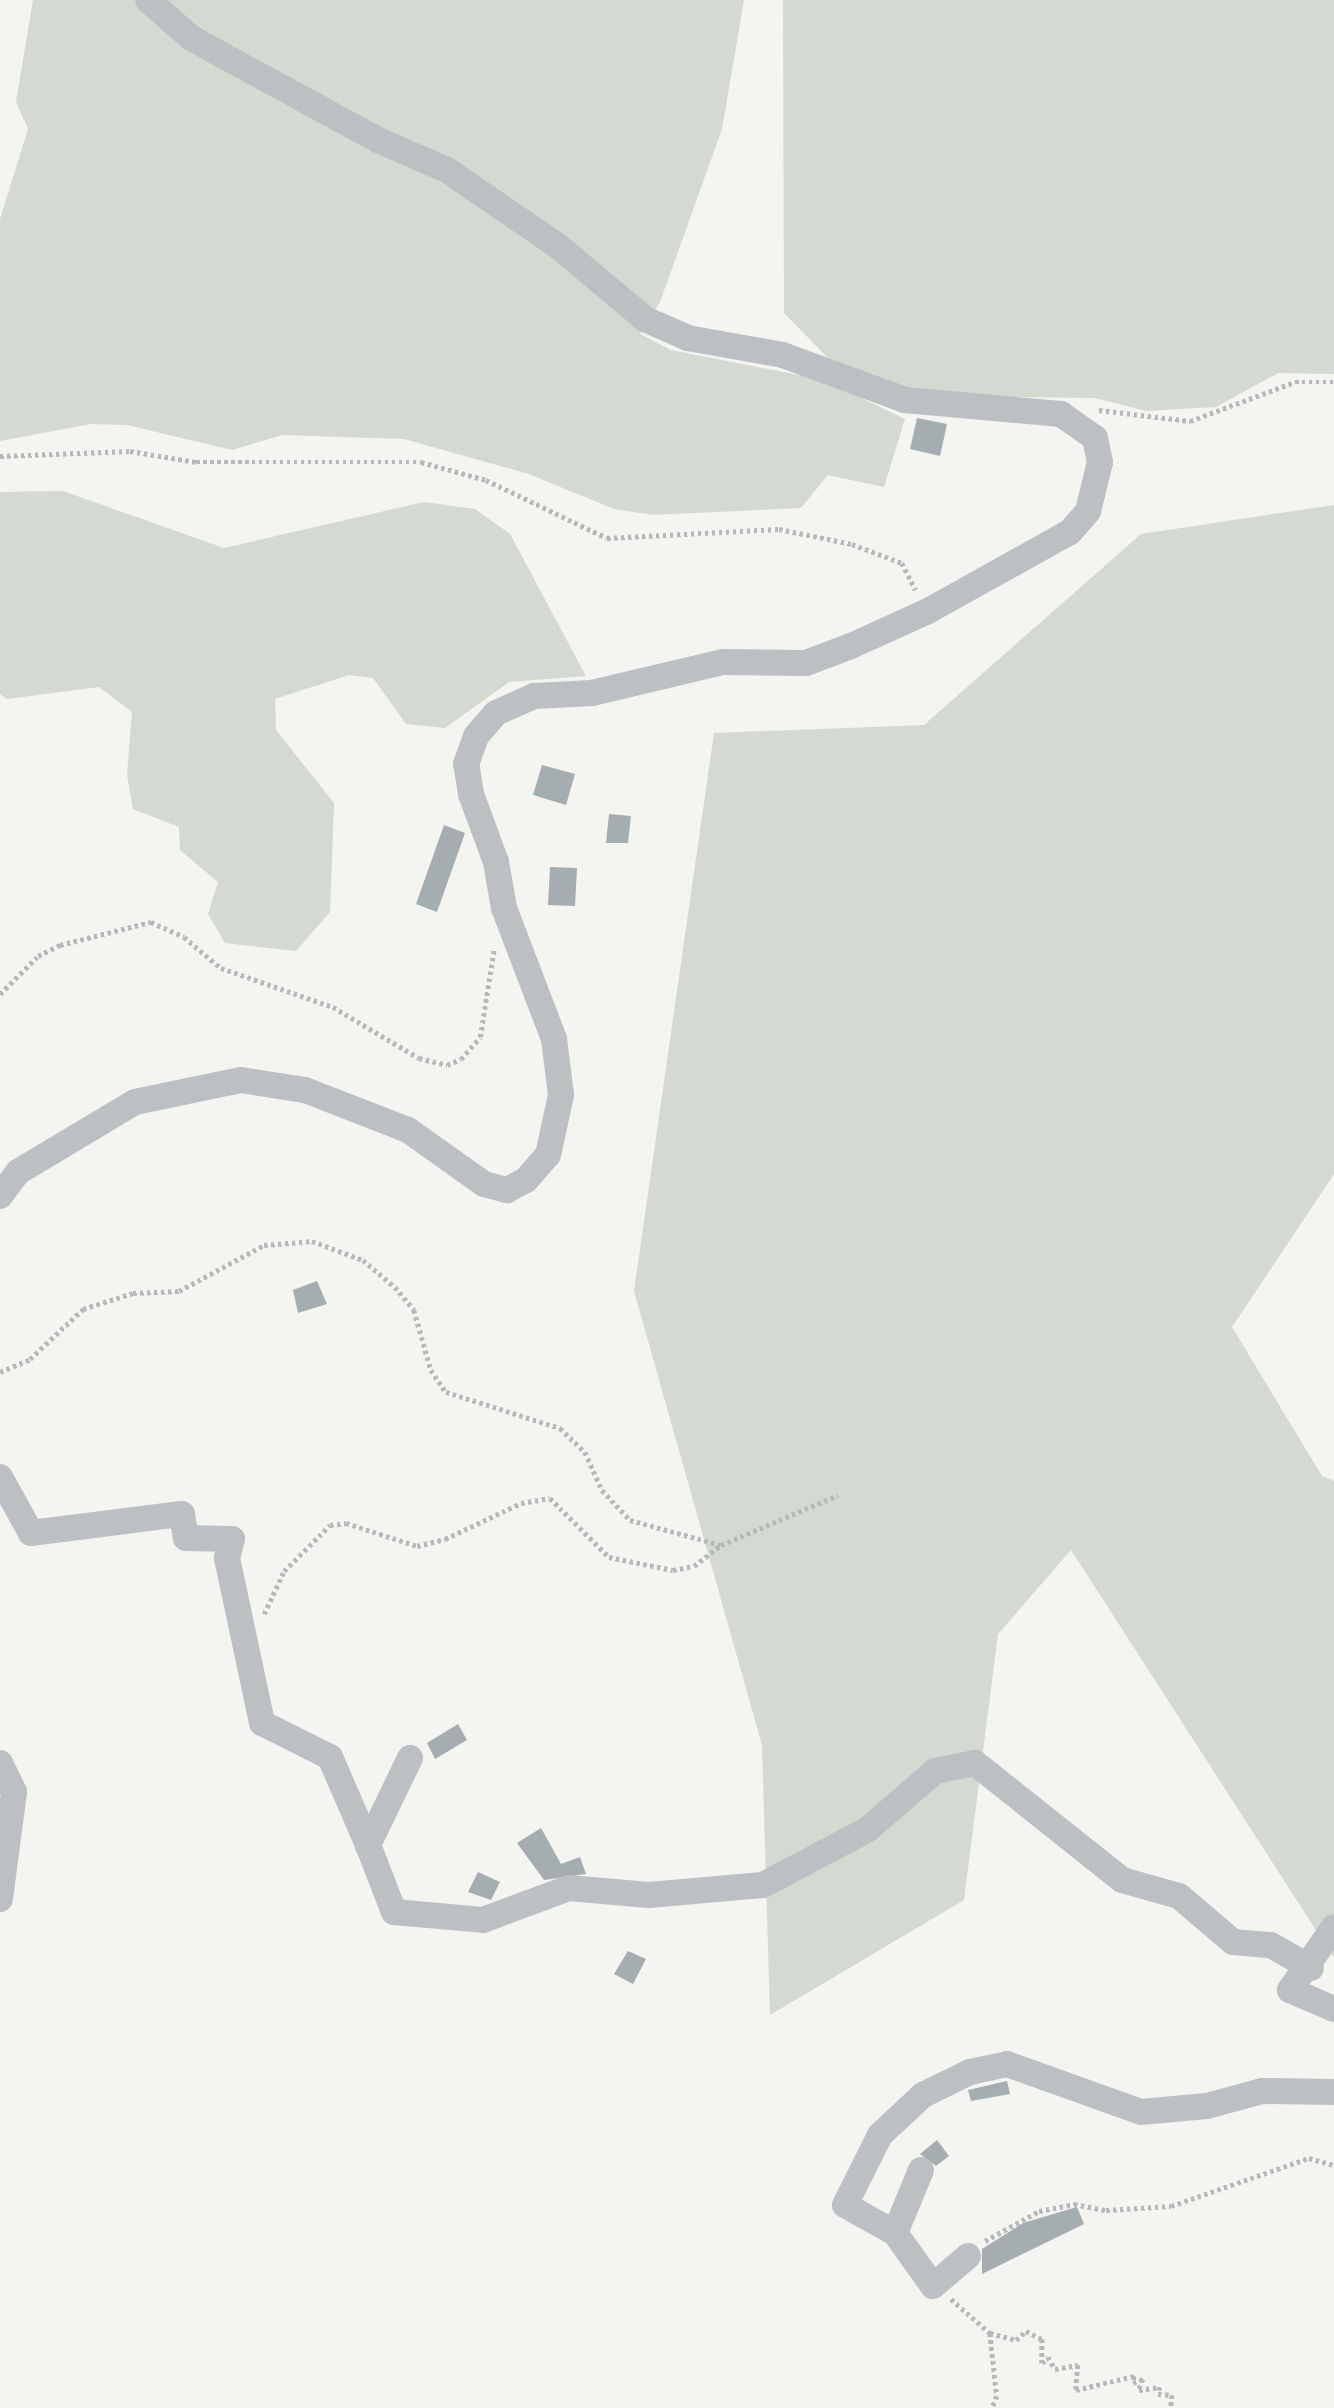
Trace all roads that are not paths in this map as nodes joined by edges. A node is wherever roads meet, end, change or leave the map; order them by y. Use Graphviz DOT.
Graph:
graph roads {
  1 [pos="148,0"];
  2 [pos="0,1196"];
  3 [pos="0,1477"];
  4 [pos="410,1758"];
  5 [pos="0,1763"];
  6 [pos="368,1846"];
  7 [pos="0,1899"];
  8 [pos="1334,1927"];
  9 [pos="1311,1968"];
  10 [pos="1334,2009"];
  11 [pos="1334,2092"];
  12 [pos="921,2170"];
  13 [pos="895,2233"];
  14 [pos="968,2256"];
  1 -- 2 [label="street"];
  3 -- 6 [label="street"];
  4 -- 6 [label="street"];
  5 -- 7 [label="street"];
  6 -- 9 [label="street"];
  8 -- 9 [label="street"];
  9 -- 10 [label="street"];
  11 -- 13 [label="street"];
  12 -- 13 [label="street"];
  13 -- 14 [label="street"];
}
